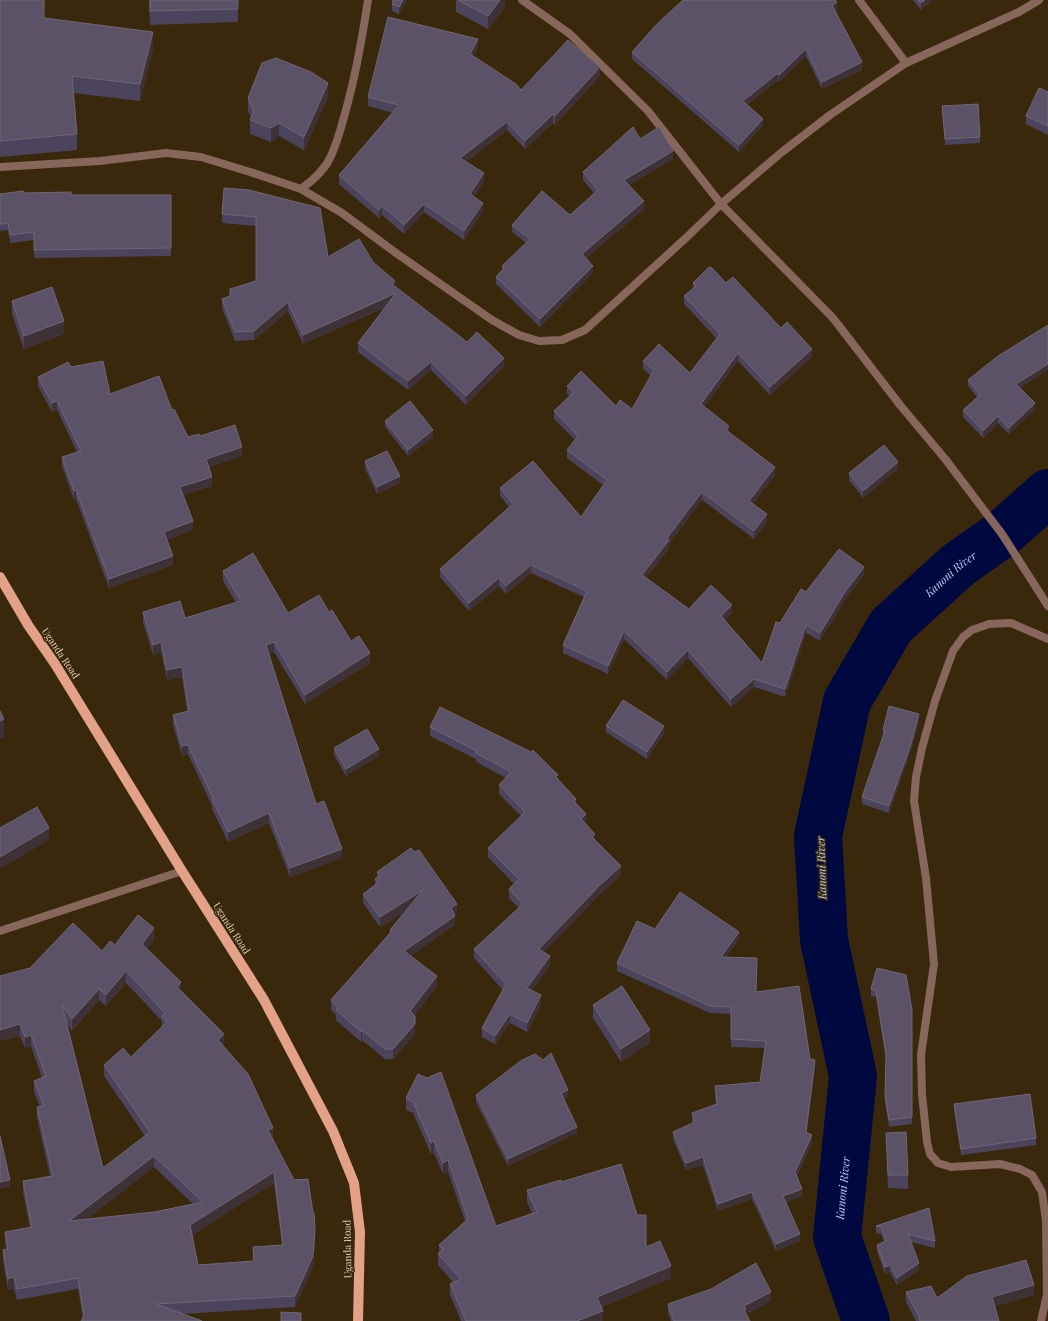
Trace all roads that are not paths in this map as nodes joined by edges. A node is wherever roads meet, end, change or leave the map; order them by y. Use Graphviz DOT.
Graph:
graph roads {
  1 [pos="368,0"];
  2 [pos="522,0"];
  3 [pos="859,0"];
  4 [pos="1039,0"];
  5 [pos="906,63"];
  6 [pos="0,167"];
  7 [pos="301,189"];
  8 [pos="721,204"];
  9 [pos="0,578"];
  10 [pos="1048,606"];
  11 [pos="1048,639"];
  12 [pos="182,871"];
  13 [pos="0,931"];
  14 [pos="358,1321"];
  15 [pos="1042,1321"];
  1 -- 7 [label="street"];
  2 -- 8 [label="street"];
  3 -- 5 [label="street"];
  4 -- 5 [label="street"];
  5 -- 8 [label="street"];
  6 -- 7 [label="street"];
  7 -- 8 [label="street"];
  8 -- 10 [label="street"];
  9 -- 12 [label="main road, Uganda Road"];
  11 -- 15 [label="street"];
  12 -- 13 [label="street"];
  12 -- 14 [label="main road, Uganda Road"];
}
